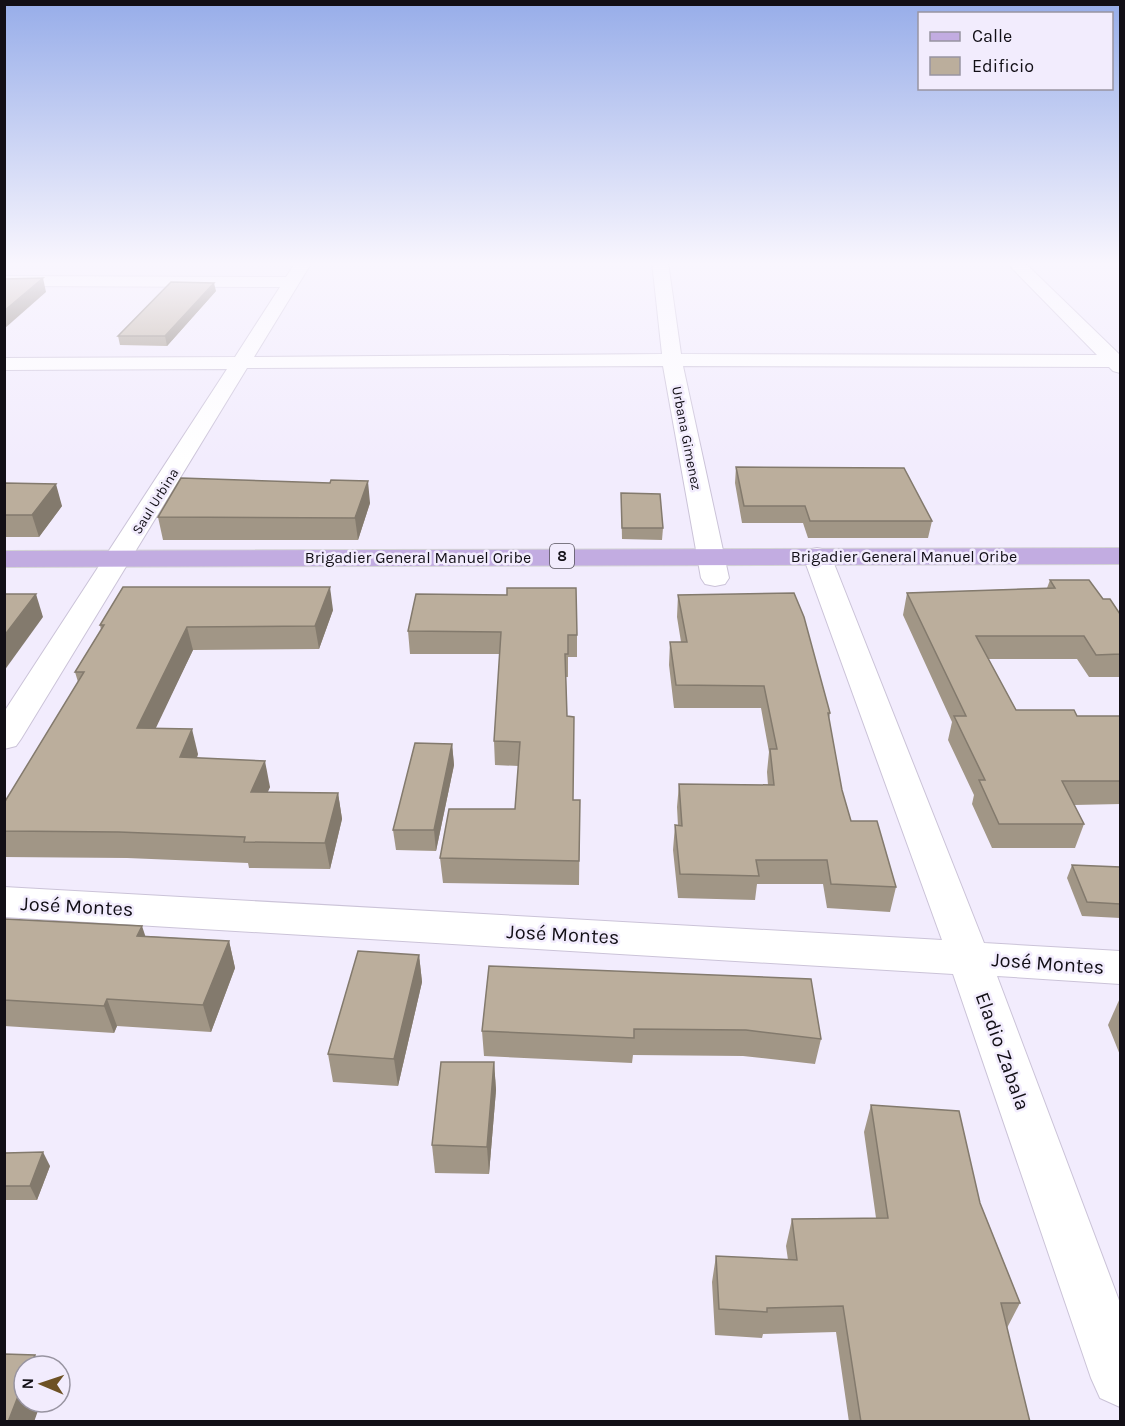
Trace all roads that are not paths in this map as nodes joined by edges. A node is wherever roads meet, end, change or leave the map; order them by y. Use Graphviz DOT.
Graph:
graph roads {
  1 [pos="262,329"];
  2 [pos="668,329"];
  3 [pos="1083,329"];
  4 [pos="672,360"];
  5 [pos="241,362"];
  6 [pos="1119,363"];
  7 [pos="4,364"];
  8 [pos="1120,556"];
  9 [pos="4,559"];
  10 [pos="712,567"];
  11 [pos="820,567"];
  12 [pos="113,569"];
  13 [pos="1120,577"];
  14 [pos="4,580"];
  15 [pos="4,739"];
  16 [pos="4,902"];
  17 [pos="969,958"];
  18 [pos="1120,967"];
  19 [pos="1120,1378"];
  1 -- 5 [label="street, Saul Urbina"];
  2 -- 4 [label="street, Urbana Gimenez"];
  3 -- 6 [label="street"];
  4 -- 5 [label="street"];
  4 -- 6 [label="street"];
  4 -- 10 [label="street, Urbana Gimenez"];
  5 -- 7 [label="street"];
  5 -- 12 [label="street, Saul Urbina"];
  8 -- 11 [label="main road, Brigadier General Manuel Oribe / 8"];
  9 -- 12 [label="main road, Brigadier General Manuel Oribe / 8"];
  10 -- 11 [label="main road, Brigadier General Manuel Oribe / 8"];
  10 -- 12 [label="main road, Brigadier General Manuel Oribe / 8"];
  11 -- 13 [label="main road, Brigadier General Manuel Oribe / 8"];
  11 -- 17 [label="street, Eladio Zabala"];
  12 -- 14 [label="main road, Brigadier General Manuel Oribe / 8"];
  12 -- 15 [label="street, Saul Urbina"];
  16 -- 17 [label="street, José Montes"];
  17 -- 18 [label="street, José Montes"];
  17 -- 19 [label="street, Eladio Zabala"];
}
